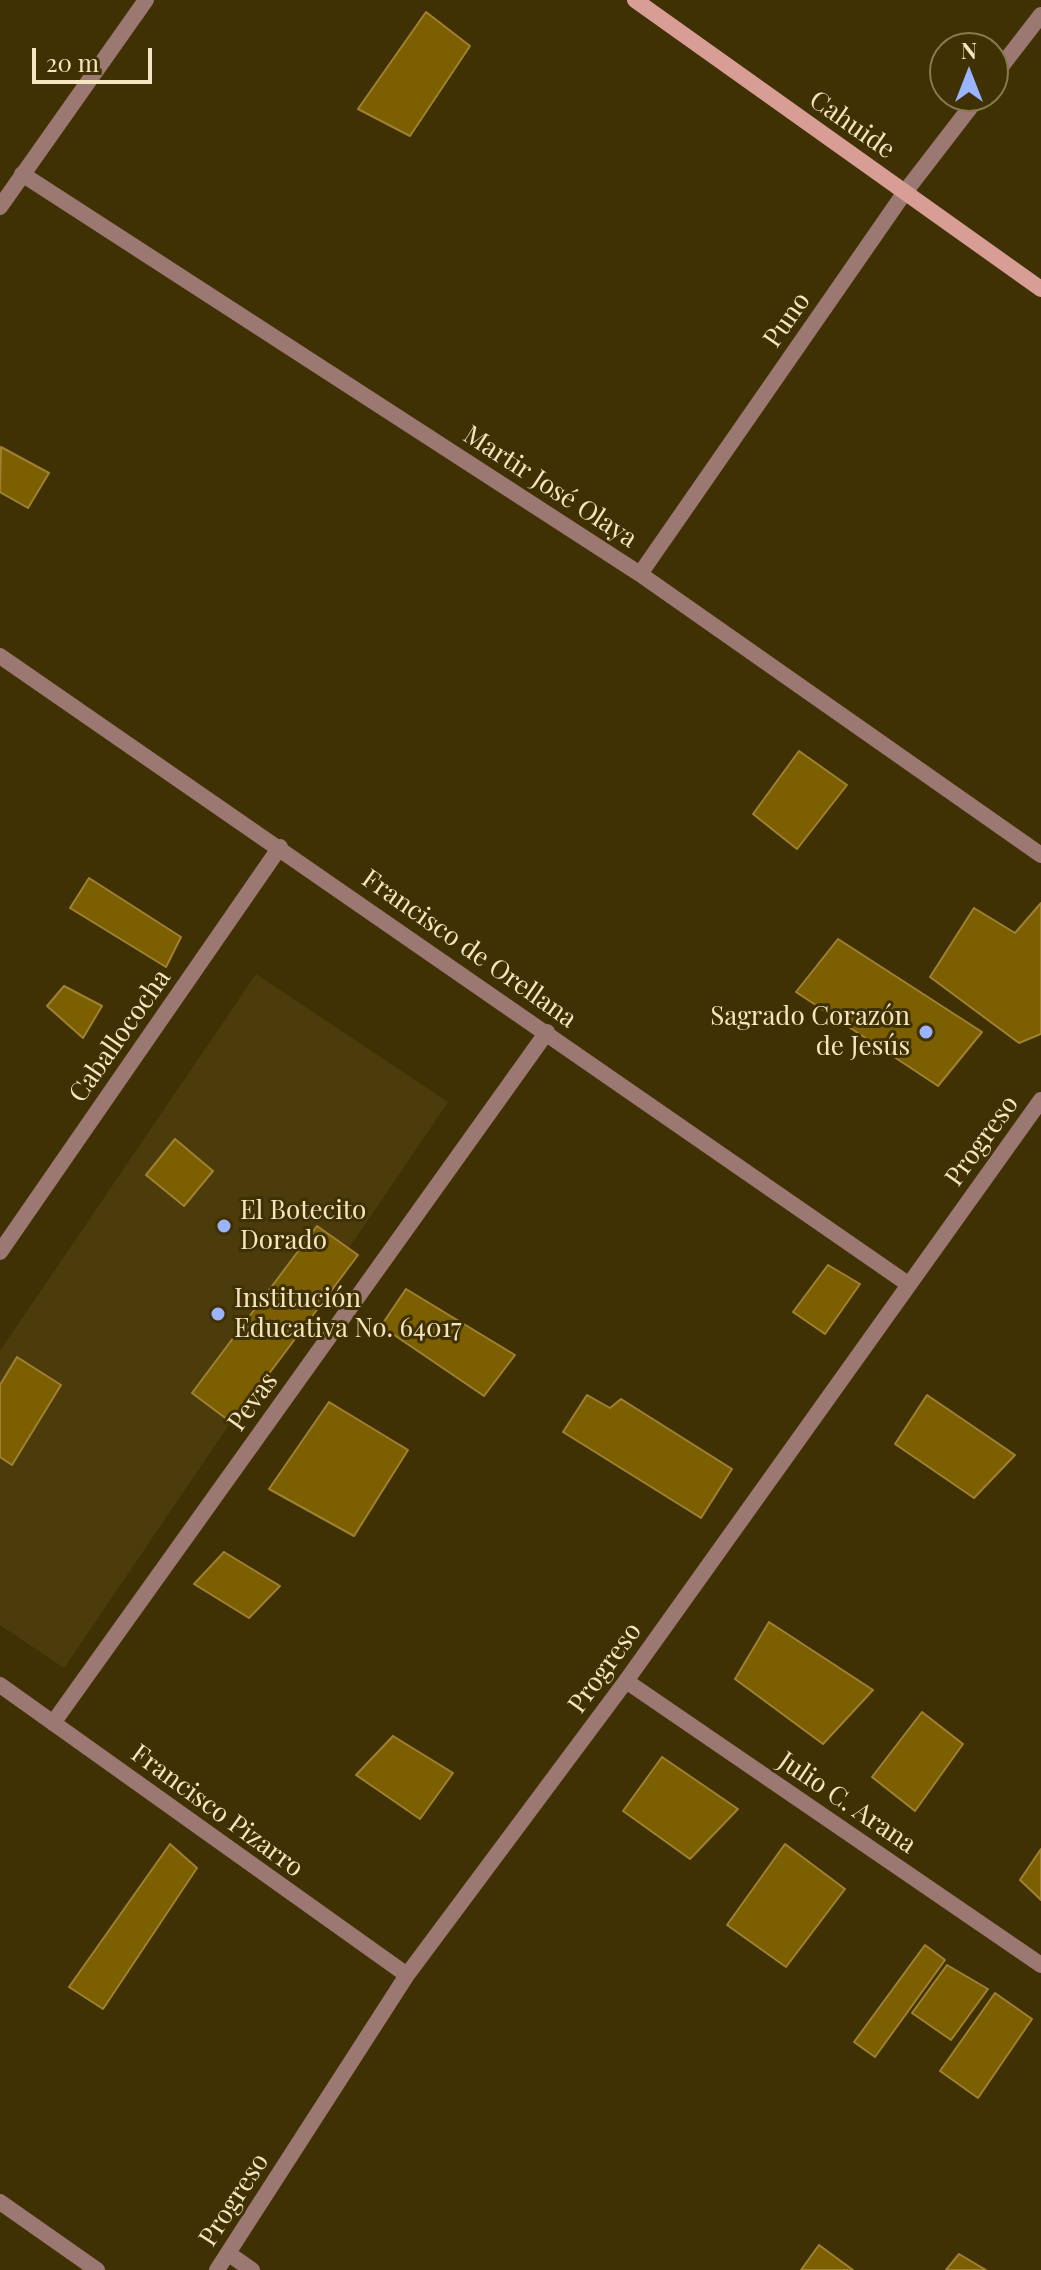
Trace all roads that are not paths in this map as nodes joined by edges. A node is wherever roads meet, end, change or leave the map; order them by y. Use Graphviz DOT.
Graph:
graph roads {
  1 [pos="146,0"];
  2 [pos="635,0"];
  3 [pos="1041,15"];
  4 [pos="1009,56"];
  5 [pos="967,112"];
  6 [pos="22,174"];
  7 [pos="905,192"];
  8 [pos="0,207"];
  9 [pos="1041,289"];
  10 [pos="640,574"];
  11 [pos="0,656"];
  12 [pos="280,847"];
  13 [pos="1041,855"];
  14 [pos="547,1032"];
  15 [pos="1041,1100"];
  16 [pos="1027,1120"];
  17 [pos="1041,1130"];
  18 [pos="0,1252"];
  19 [pos="908,1284"];
  20 [pos="626,1681"];
  21 [pos="0,1685"];
  22 [pos="53,1723"];
  23 [pos="1041,1965"];
  24 [pos="407,1975"];
  25 [pos="0,2202"];
  26 [pos="229,2254"];
  27 [pos="97,2270"];
  28 [pos="217,2270"];
  29 [pos="252,2270"];
  1 -- 6 [label="street"];
  2 -- 7 [label="main road, Cahuide"];
  3 -- 4 [label="street"];
  5 -- 7 [label="street, Puno"];
  6 -- 8 [label="street"];
  6 -- 10 [label="street, Martir José Olaya"];
  7 -- 9 [label="main road, Cahuide"];
  7 -- 10 [label="street, Puno"];
  10 -- 13 [label="street, Martir José Olaya"];
  11 -- 12 [label="street, Francisco de Orellana"];
  12 -- 14 [label="street, Francisco de Orellana"];
  12 -- 18 [label="street, Caballococha"];
  14 -- 19 [label="street, Francisco de Orellana"];
  14 -- 22 [label="street, Pevas"];
  15 -- 16 [label="street, Progreso"];
  16 -- 17 [label="street"];
  16 -- 19 [label="street, Progreso"];
  19 -- 20 [label="street, Progreso"];
  20 -- 23 [label="street, Julio C. Arana"];
  20 -- 24 [label="street, Progreso"];
  21 -- 22 [label="street, Francisco Pizarro"];
  22 -- 24 [label="street, Francisco Pizarro"];
  24 -- 26 [label="street, Progreso"];
  25 -- 27 [label="street"];
  26 -- 28 [label="street, Progreso"];
  26 -- 29 [label="street"];
}
